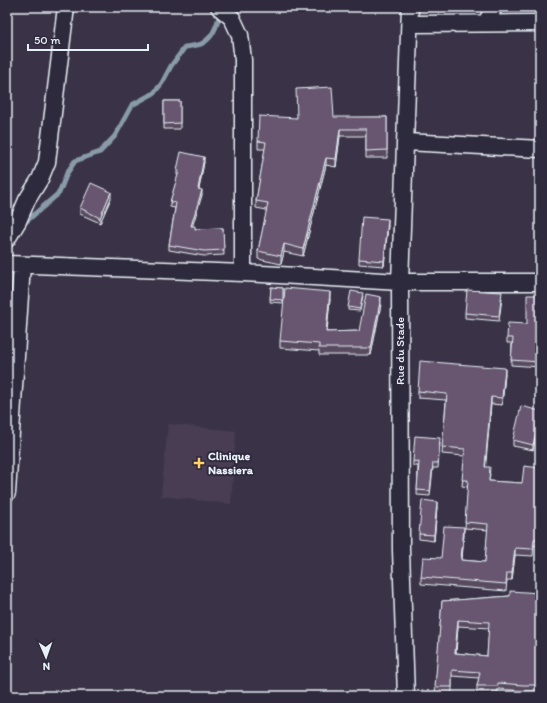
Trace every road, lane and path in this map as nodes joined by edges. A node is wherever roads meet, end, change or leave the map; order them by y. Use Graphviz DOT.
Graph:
graph roads {
  1 [pos="66,7"];
  2 [pos="219,7"];
  3 [pos="410,7"];
  4 [pos="494,7"];
  5 [pos="486,23"];
  6 [pos="540,23"];
  7 [pos="410,24"];
  8 [pos="406,142"];
  9 [pos="540,149"];
  10 [pos="7,239"];
  11 [pos="14,265"];
  12 [pos="244,273"];
  13 [pos="400,282"];
  14 [pos="540,282"];
  15 [pos="7,493"];
  16 [pos="406,696"];
  1 -- 10 [label="street"];
  2 -- 12 [label="street"];
  3 -- 7 [label="street, Rue du Stade"];
  4 -- 5 [label="street"];
  5 -- 6 [label="street"];
  5 -- 7 [label="street"];
  7 -- 8 [label="street, Rue du Stade"];
  8 -- 9 [label="street"];
  8 -- 13 [label="street, Rue du Stade"];
  11 -- 12 [label="street"];
  11 -- 15 [label="street"];
  12 -- 13 [label="street"];
  13 -- 14 [label="street"];
  13 -- 16 [label="street, Rue du Stade"];
}
